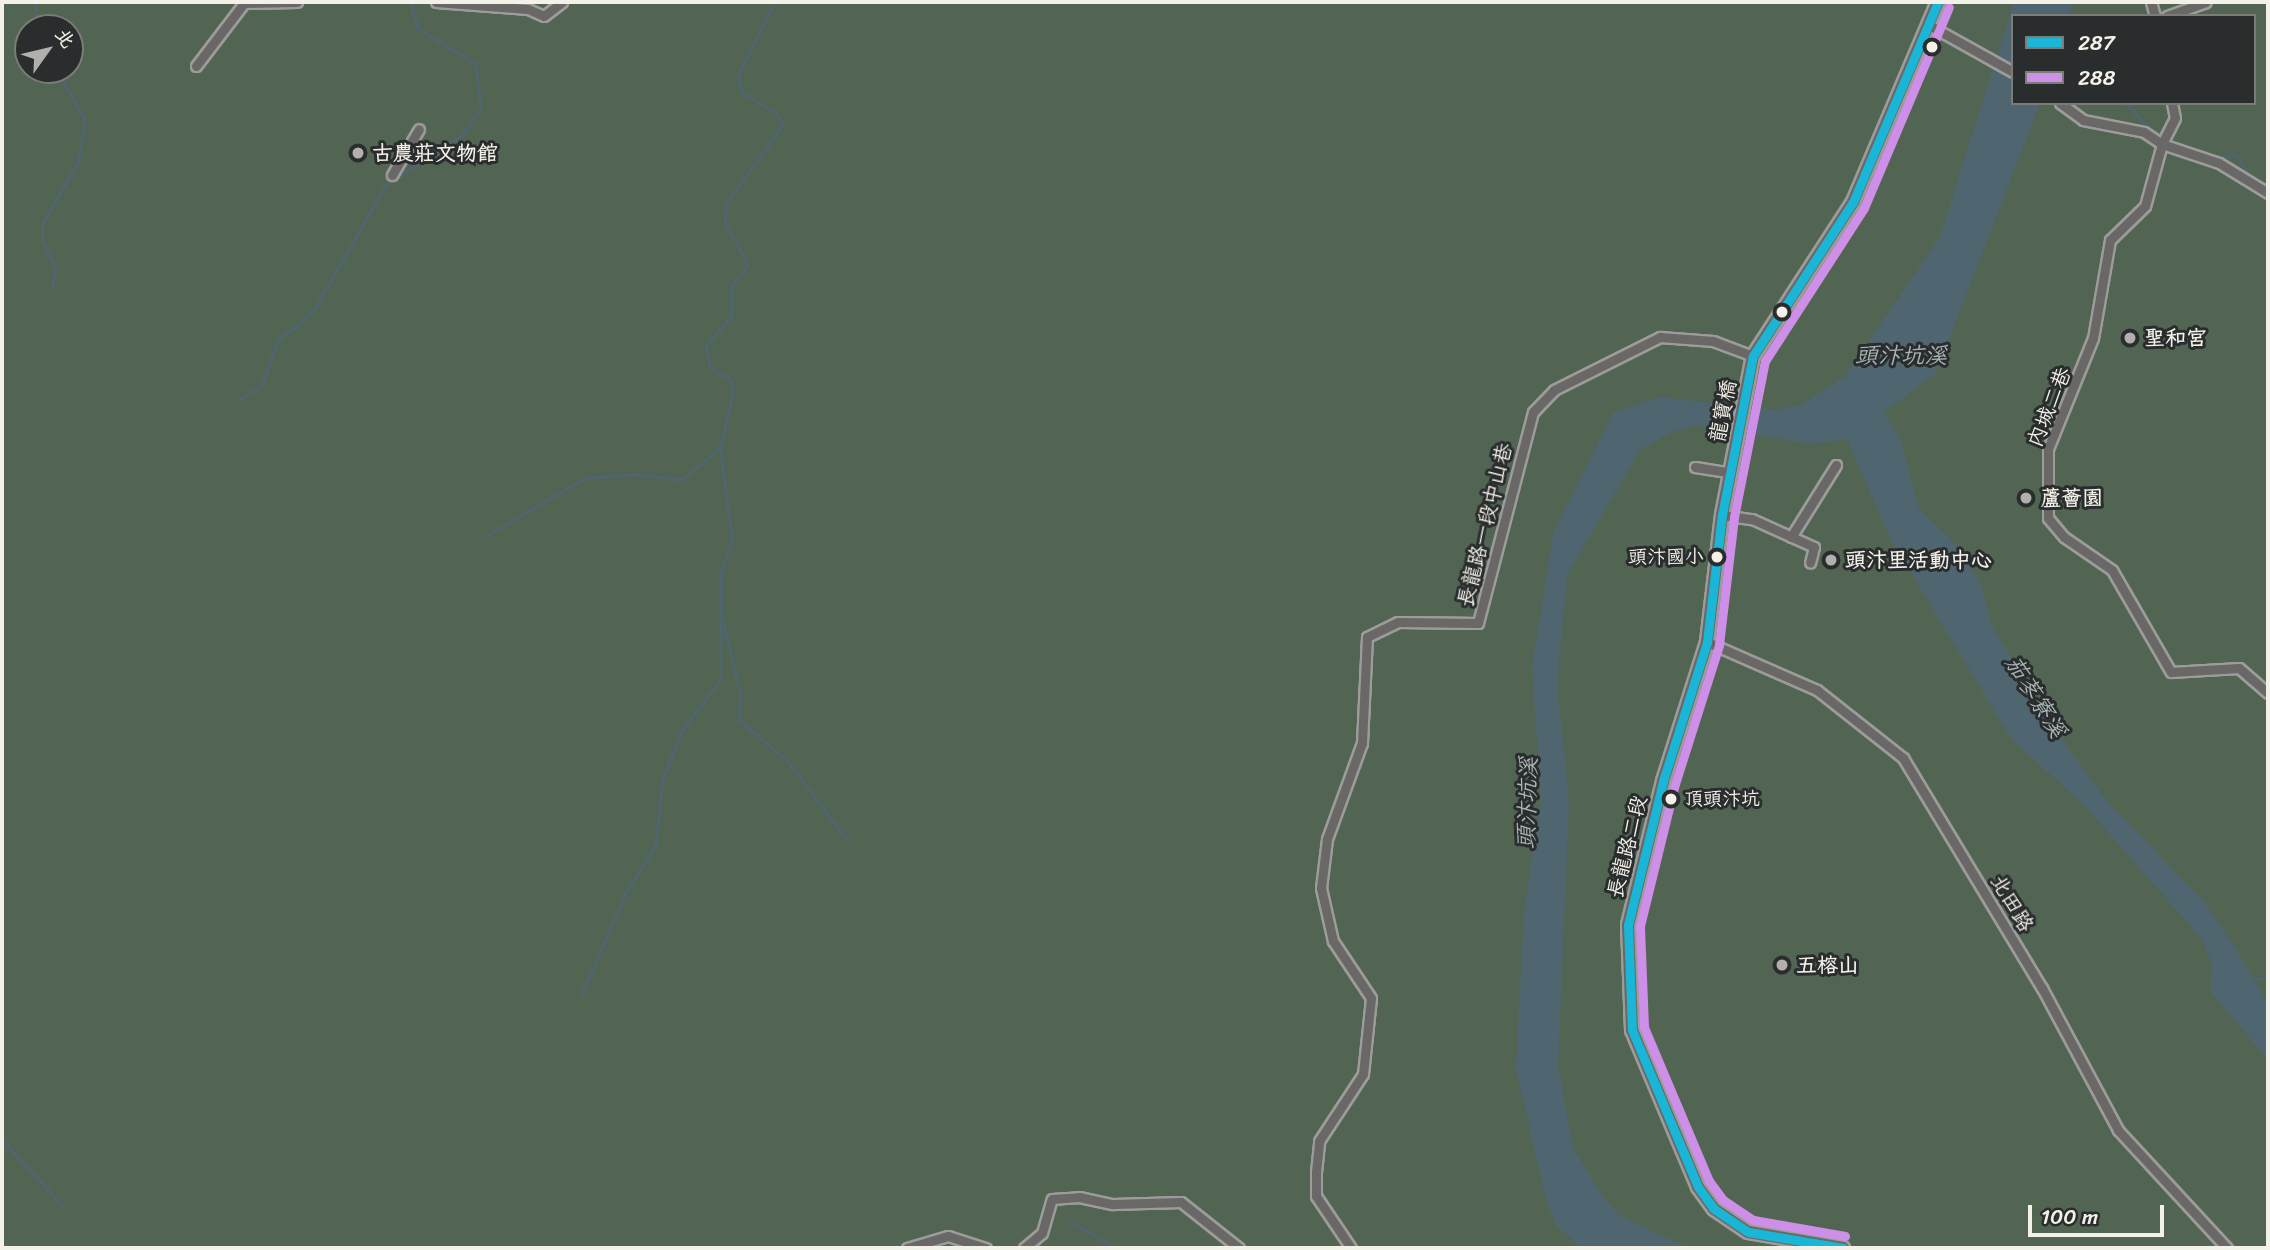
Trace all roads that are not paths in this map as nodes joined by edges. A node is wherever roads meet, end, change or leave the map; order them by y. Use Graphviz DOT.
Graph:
graph roads {
  1 [pos="297,2"];
  2 [pos="436,2"];
  3 [pos="562,2"];
  4 [pos="1938,2"];
  5 [pos="2206,2"];
  6 [pos="2173,14"];
  7 [pos="1929,25"];
  8 [pos="196,66"];
  9 [pos="2011,71"];
  10 [pos="2063,105"];
  11 [pos="2172,105"];
  12 [pos="419,130"];
  13 [pos="2162,144"];
  14 [pos="391,175"];
  15 [pos="2268,193"];
  16 [pos="1753,356"];
  17 [pos="1836,466"];
  18 [pos="1695,467"];
  19 [pos="1731,473"];
  20 [pos="1722,515"];
  21 [pos="1791,537"];
  22 [pos="1810,563"];
  23 [pos="1707,642"];
  24 [pos="2268,693"];
  25 [pos="907,1248"];
  26 [pos="986,1248"];
  27 [pos="1024,1248"];
  28 [pos="1239,1248"];
  29 [pos="1351,1248"];
  30 [pos="1843,1248"];
  31 [pos="2227,1248"];
  1 -- 8 [label="street"];
  2 -- 3 [label="street"];
  4 -- 7 [label="main road"];
  5 -- 6 [label="street"];
  7 -- 9 [label="street"];
  7 -- 16 [label="main road"];
  10 -- 13 [label="street"];
  11 -- 13 [label="street"];
  12 -- 14 [label="street"];
  13 -- 15 [label="street"];
  13 -- 24 [label="street, 內城二巷"];
  16 -- 19 [label="main road, 龍寶橋"];
  16 -- 29 [label="street, 長龍路一段中山巷"];
  17 -- 21 [label="street"];
  18 -- 19 [label="street"];
  19 -- 20 [label="main road, 長龍路二段"];
  20 -- 21 [label="street"];
  20 -- 23 [label="main road, 長龍路二段"];
  21 -- 22 [label="street"];
  23 -- 30 [label="main road, 長龍路二段"];
  23 -- 31 [label="street, 北田路"];
  25 -- 26 [label="street"];
  27 -- 28 [label="street"];
}
